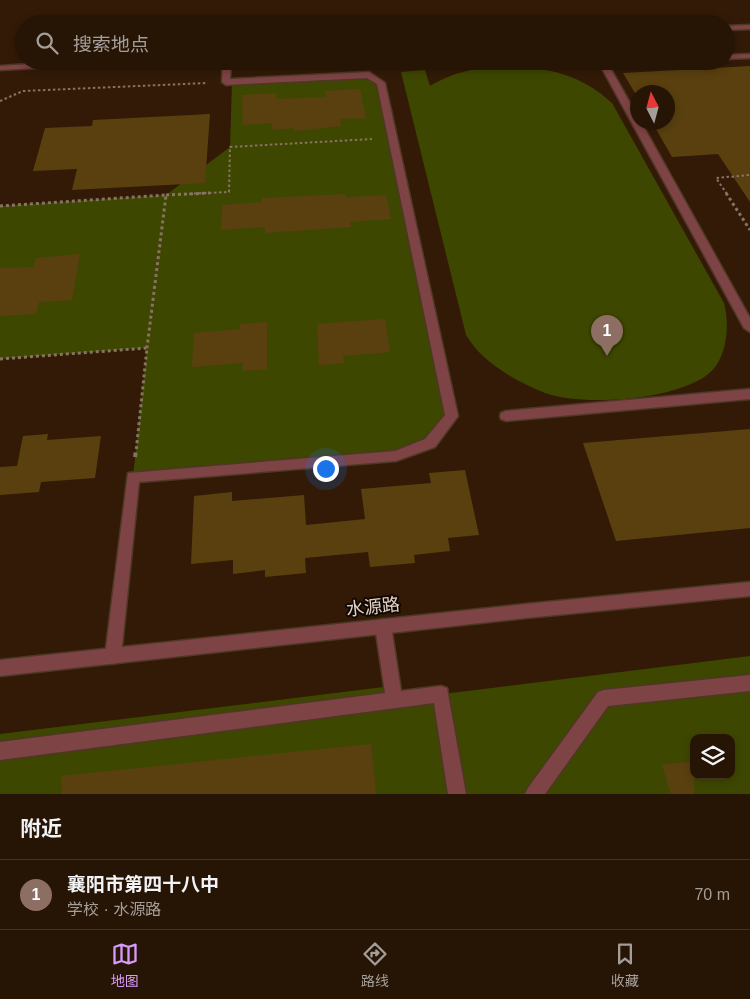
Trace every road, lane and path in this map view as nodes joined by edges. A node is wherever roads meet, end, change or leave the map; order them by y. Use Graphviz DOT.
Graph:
graph roads {
  1 [pos="750,27"];
  2 [pos="735,28"];
  3 [pos="750,56"];
  4 [pos="735,57"];
  5 [pos="15,67"];
  6 [pos="0,68"];
  7 [pos="227,70"];
  8 [pos="607,70"];
  9 [pos="226,82"];
  10 [pos="0,101"];
  11 [pos="393,138"];
  12 [pos="750,176"];
  13 [pos="166,195"];
  14 [pos="0,206"];
  15 [pos="750,230"];
  16 [pos="750,328"];
  17 [pos="147,348"];
  18 [pos="0,359"];
  19 [pos="750,394"];
  20 [pos="506,416"];
  21 [pos="133,477"];
  22 [pos="750,589"];
  23 [pos="384,626"];
  24 [pos="113,656"];
  25 [pos="0,668"];
  26 [pos="750,684"];
  27 [pos="394,700"];
  28 [pos="0,751"];
  29 [pos="457,794"];
  30 [pos="534,794"];
  1 -- 2 [label="street"];
  3 -- 4 [label="street"];
  5 -- 6 [label="street"];
  7 -- 9 [label="street"];
  8 -- 16 [label="street"];
  9 -- 10 [label="path"];
  9 -- 11 [label="street"];
  11 -- 13 [label="path"];
  11 -- 21 [label="street"];
  12 -- 15 [label="path"];
  13 -- 14 [label="path"];
  13 -- 17 [label="path"];
  17 -- 18 [label="path"];
  17 -- 21 [label="path"];
  19 -- 20 [label="street"];
  21 -- 24 [label="street"];
  22 -- 23 [label="street, 水源路"];
  23 -- 24 [label="street, 水源路"];
  23 -- 27 [label="street"];
  24 -- 25 [label="street, 水源路"];
  26 -- 30 [label="street"];
  27 -- 28 [label="street"];
  27 -- 29 [label="street"];
}
